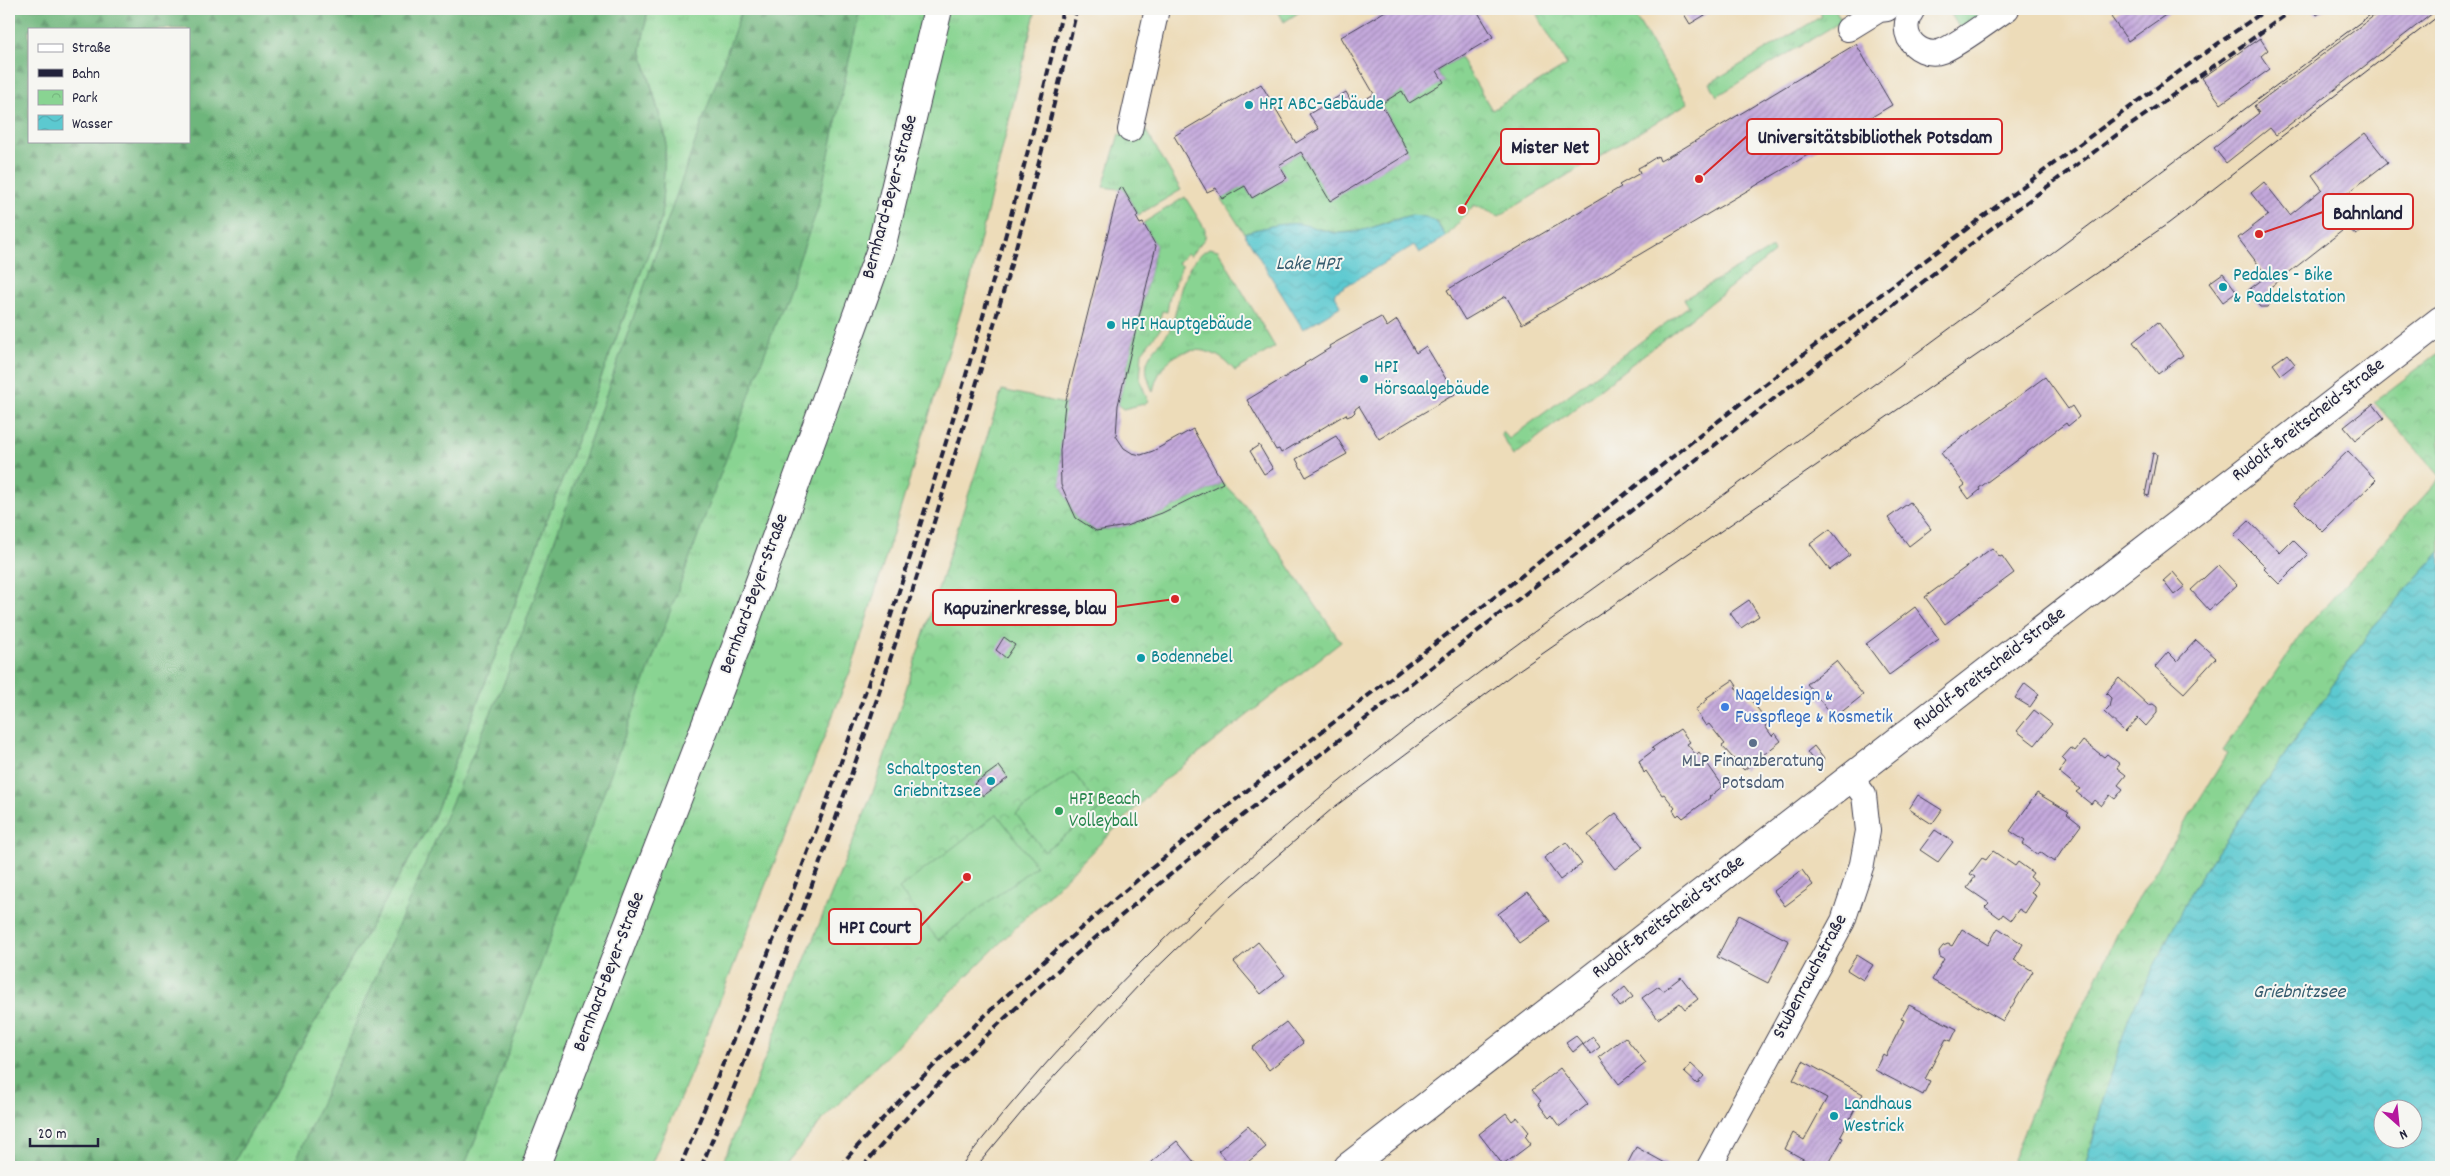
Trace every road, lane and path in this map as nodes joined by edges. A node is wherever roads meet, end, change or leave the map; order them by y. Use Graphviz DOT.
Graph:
graph roads {
  1 [pos="938,9"];
  2 [pos="1157,9"];
  3 [pos="1887,9"];
  4 [pos="1913,9"];
  5 [pos="2007,9"];
  6 [pos="1848,29"];
  7 [pos="1130,130"];
  8 [pos="2441,320"];
  9 [pos="1850,778"];
  10 [pos="535,1167"];
  11 [pos="1348,1167"];
  12 [pos="1709,1167"];
  1 -- 10 [label="street, Bernhard-Beyer-Straße"];
  2 -- 7 [label="street"];
  3 -- 6 [label="street"];
  4 -- 5 [label="street"];
  8 -- 9 [label="street, Rudolf-Breitscheid-Straße"];
  9 -- 11 [label="street, Rudolf-Breitscheid-Straße"];
  9 -- 12 [label="street, Stubenrauchstraße"];
}
